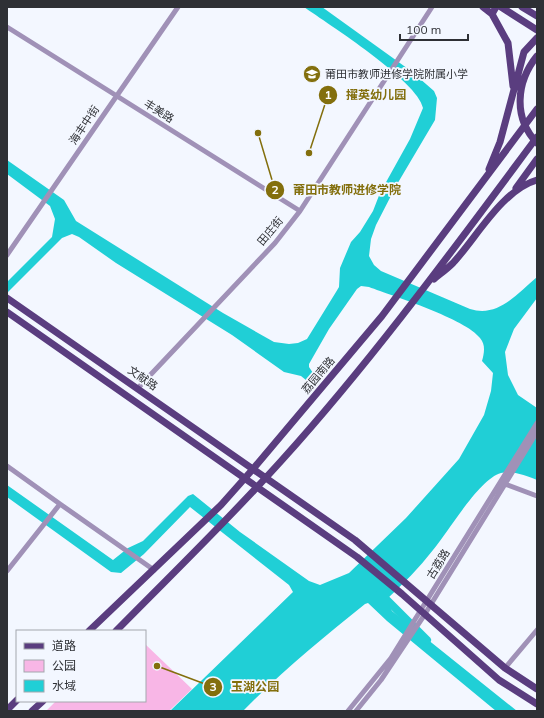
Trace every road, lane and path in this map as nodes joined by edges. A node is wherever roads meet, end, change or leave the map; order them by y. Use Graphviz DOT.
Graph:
graph roads {
  1 [pos="178,7"];
  2 [pos="432,7"];
  3 [pos="483,7"];
  4 [pos="496,7"];
  5 [pos="501,7"];
  6 [pos="522,7"];
  7 [pos="492,14"];
  8 [pos="537,16"];
  9 [pos="7,27"];
  10 [pos="537,30"];
  11 [pos="537,38"];
  12 [pos="537,56"];
  13 [pos="514,90"];
  14 [pos="116,96"];
  15 [pos="537,109"];
  16 [pos="537,138"];
  17 [pos="537,143"];
  18 [pos="537,159"];
  19 [pos="485,179"];
  20 [pos="537,180"];
  21 [pos="513,193"];
  22 [pos="300,211"];
  23 [pos="7,255"];
  24 [pos="426,285"];
  25 [pos="7,298"];
  26 [pos="7,312"];
  27 [pos="138,388"];
  28 [pos="537,423"];
  29 [pos="537,432"];
  30 [pos="7,466"];
  31 [pos="253,469"];
  32 [pos="266,476"];
  33 [pos="245,478"];
  34 [pos="505,481"];
  35 [pos="257,486"];
  36 [pos="537,496"];
  37 [pos="59,505"];
  38 [pos="154,570"];
  39 [pos="7,571"];
  40 [pos="428,602"];
  41 [pos="422,612"];
  42 [pos="90,630"];
  43 [pos="117,630"];
  44 [pos="537,630"];
  45 [pos="505,668"];
  46 [pos="537,689"];
  47 [pos="16,701"];
  48 [pos="42,702"];
  49 [pos="537,704"];
  50 [pos="7,710"];
  51 [pos="32,711"];
  52 [pos="348,711"];
  53 [pos="356,711"];
  1 -- 14 [label="street, 海丰中街"];
  2 -- 22 [label="street, 田庄街"];
  3 -- 7 [label="main road"];
  4 -- 7 [label="main road"];
  5 -- 10 [label="main road"];
  6 -- 8 [label="main road"];
  7 -- 13 [label="main road"];
  9 -- 14 [label="street, 丰美路"];
  11 -- 13 [label="main road"];
  12 -- 17 [label="main road"];
  13 -- 19 [label="main road"];
  14 -- 22 [label="street, 丰美路"];
  14 -- 23 [label="street, 海丰中街"];
  15 -- 19 [label="main road, 荔园南路"];
  16 -- 24 [label="main road"];
  18 -- 21 [label="main road"];
  19 -- 31 [label="main road, 荔园南路"];
  20 -- 21 [label="main road"];
  21 -- 24 [label="main road"];
  22 -- 27 [label="street, 田庄街"];
  24 -- 32 [label="main road"];
  25 -- 27 [label="main road, 文献路"];
  26 -- 33 [label="main road"];
  27 -- 31 [label="main road, 文献路"];
  28 -- 34 [label="street, 古荔路"];
  29 -- 34 [label="street, 古荔路"];
  30 -- 37 [label="street"];
  31 -- 32 [label="main road, 文献路"];
  31 -- 33 [label="main road, 荔园南路"];
  32 -- 35 [label="main road"];
  32 -- 40 [label="main road, 文献路"];
  33 -- 35 [label="main road"];
  33 -- 38 [label="main road, 荔园南路"];
  34 -- 36 [label="street"];
  34 -- 40 [label="street, 古荔路"];
  35 -- 41 [label="main road"];
  35 -- 43 [label="main road"];
  37 -- 38 [label="street"];
  37 -- 39 [label="street"];
  38 -- 42 [label="main road, 荔园南路"];
  40 -- 41 [label="street, 古荔路"];
  40 -- 45 [label="main road, 文献路"];
  41 -- 49 [label="main road"];
  41 -- 52 [label="street, 古荔路"];
  41 -- 53 [label="street, 古荔路"];
  44 -- 45 [label="street"];
  45 -- 46 [label="main road, 文献路"];
  47 -- 50 [label="main road"];
  48 -- 51 [label="main road"];
}
